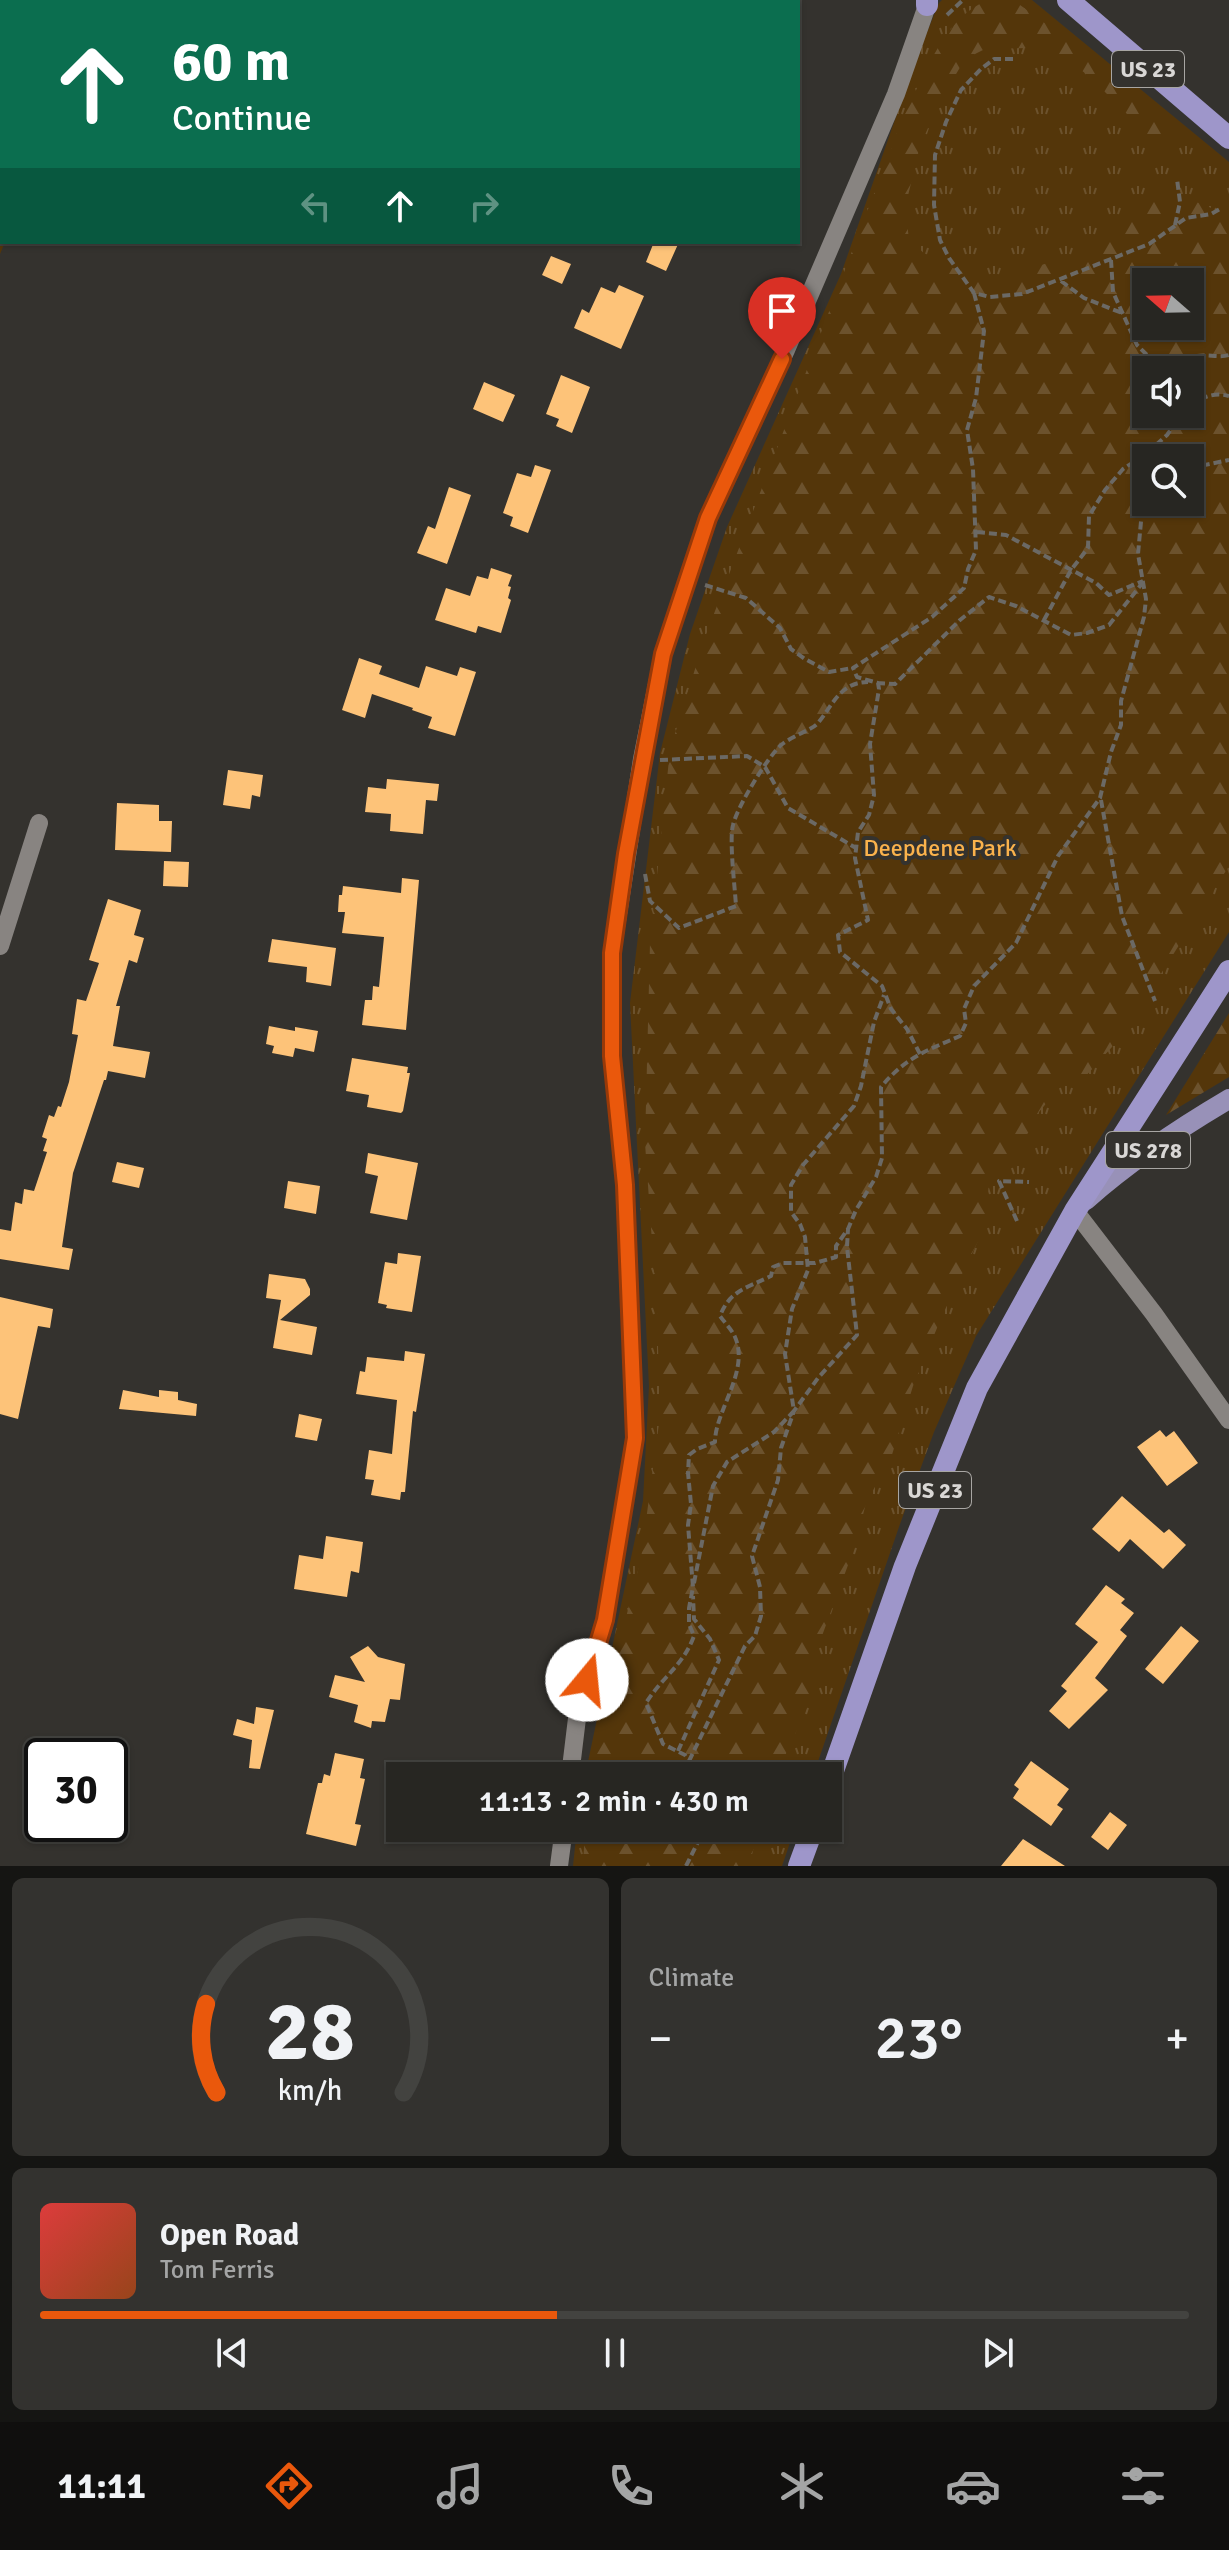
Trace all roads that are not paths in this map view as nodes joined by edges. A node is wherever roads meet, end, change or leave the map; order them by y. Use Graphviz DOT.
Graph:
graph roads {
  1 [pos="1068,0"];
  2 [pos="928,2"];
  3 [pos="1229,138"];
  4 [pos="39,823"];
  5 [pos="0,946"];
  6 [pos="1229,971"];
  7 [pos="1229,1099"];
  8 [pos="1075,1211"];
  9 [pos="1229,1420"];
  10 [pos="572,1762"];
  11 [pos="836,1762"];
  12 [pos="562,1842"];
  13 [pos="808,1842"];
  14 [pos="559,1866"];
  15 [pos="799,1866"];
  1 -- 3 [label="highway, US 23"];
  2 -- 10 [label="street"];
  4 -- 5 [label="street"];
  6 -- 8 [label="highway, US 23"];
  7 -- 8 [label="main road, US 278"];
  8 -- 9 [label="street"];
  8 -- 11 [label="highway, US 23"];
  12 -- 14 [label="street"];
  13 -- 15 [label="highway"];
}
